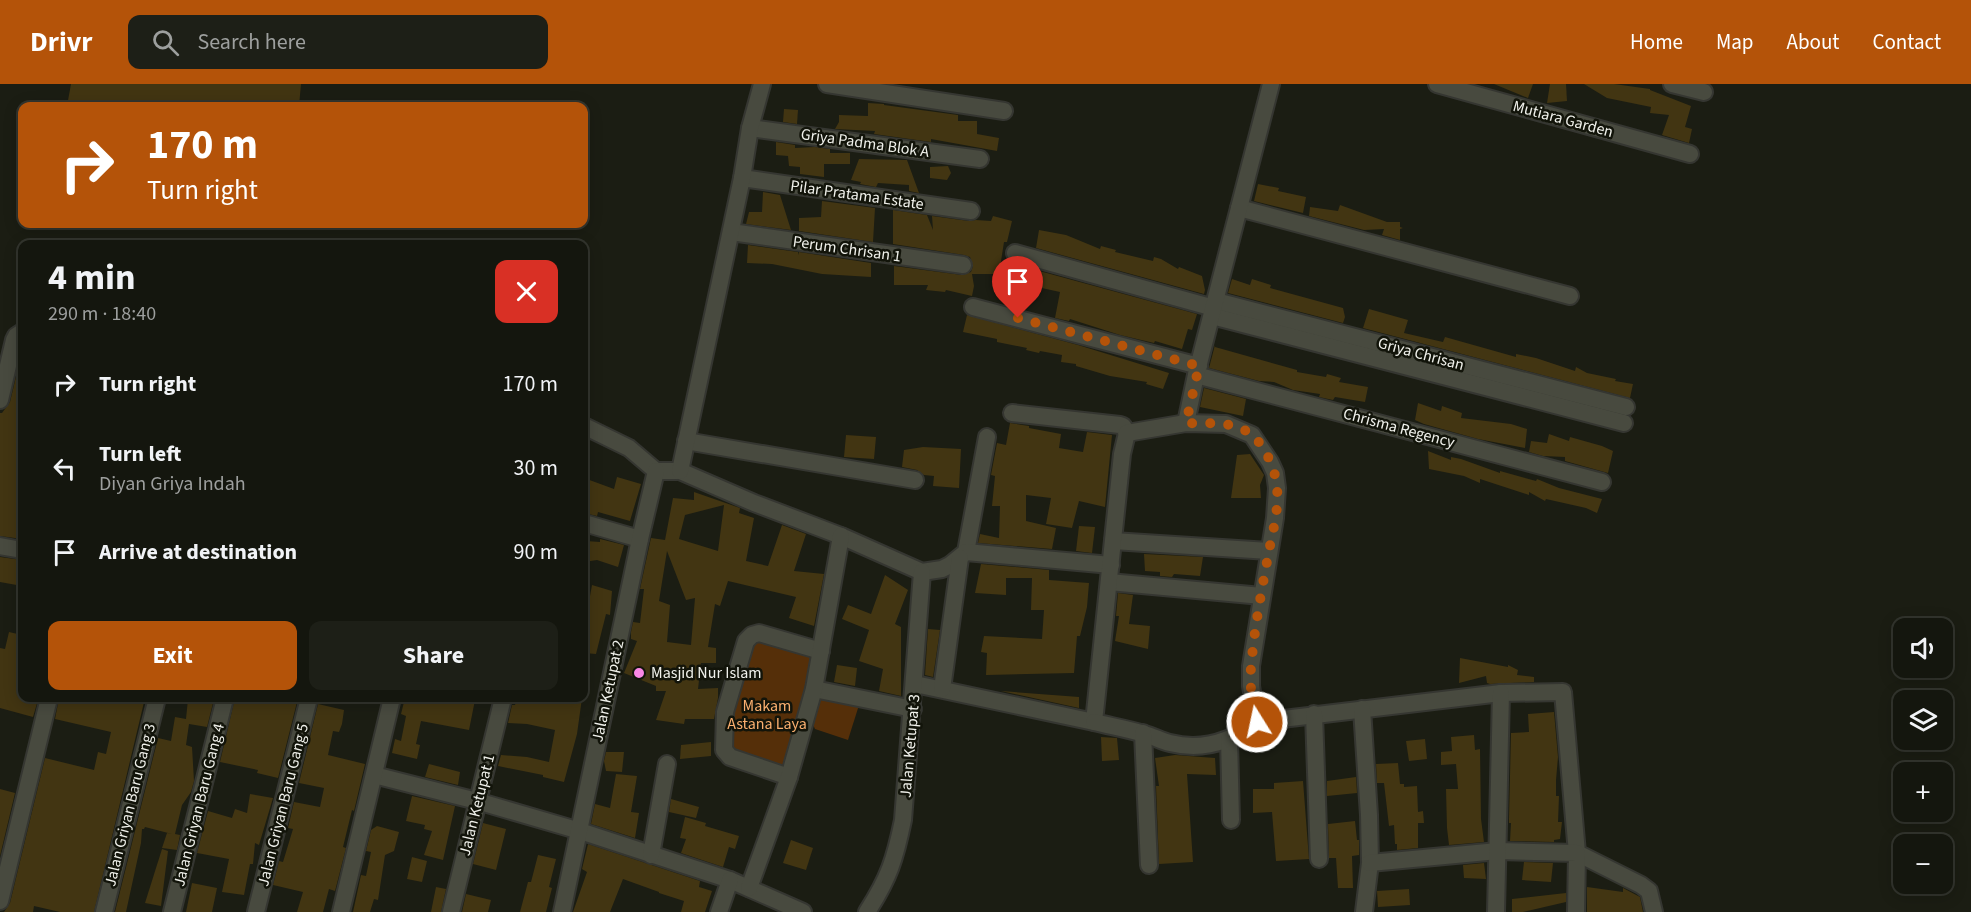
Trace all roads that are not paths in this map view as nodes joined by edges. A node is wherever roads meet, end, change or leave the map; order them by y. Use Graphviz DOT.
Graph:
graph roads {
  1 [pos="762,84"];
  2 [pos="827,84"];
  3 [pos="1271,84"];
  4 [pos="1437,84"];
  5 [pos="1672,84"];
  6 [pos="1704,93"];
  7 [pos="1004,111"];
  8 [pos="750,128"];
  9 [pos="1690,154"];
  10 [pos="980,159"];
  11 [pos="742,178"];
  12 [pos="1239,208"];
  13 [pos="971,212"];
  14 [pos="730,232"];
  15 [pos="1015,253"];
  16 [pos="963,266"];
  17 [pos="1570,296"];
  18 [pos="973,307"];
  19 [pos="1214,308"];
  20 [pos="18,337"];
  21 [pos="1197,370"];
  22 [pos="0,399"];
  23 [pos="1012,413"];
  24 [pos="1625,415"];
  25 [pos="1186,423"];
  26 [pos="588,428"];
  27 [pos="1127,433"];
  28 [pos="987,437"];
  29 [pos="686,441"];
  30 [pos="656,471"];
  31 [pos="680,471"];
  32 [pos="915,480"];
  33 [pos="1602,482"];
  34 [pos="588,524"];
  35 [pos="841,536"];
  36 [pos="640,538"];
  37 [pos="1113,541"];
  38 [pos="0,546"];
  39 [pos="18,549"];
  40 [pos="1269,551"];
  41 [pos="963,555"];
  42 [pos="922,572"];
  43 [pos="1110,573"];
  44 [pos="1262,596"];
  45 [pos="820,651"];
  46 [pos="915,684"];
  47 [pos="814,689"];
  48 [pos="942,689"];
  49 [pos="1501,693"];
  50 [pos="48,702"];
  51 [pos="156,702"];
  52 [pos="224,702"];
  53 [pos="308,702"];
  54 [pos="391,702"];
  55 [pos="502,702"];
  56 [pos="913,709"];
  57 [pos="1362,709"];
  58 [pos="1314,714"];
  59 [pos="1257,722"];
  60 [pos="1094,723"];
  61 [pos="1143,733"];
  62 [pos="1229,739"];
  63 [pos="667,764"];
  64 [pos="374,775"];
  65 [pos="789,777"];
  66 [pos="477,801"];
  67 [pos="1231,820"];
  68 [pos="580,831"];
  69 [pos="1498,851"];
  70 [pos="1577,853"];
  71 [pos="651,855"];
  72 [pos="1319,859"];
  73 [pos="1370,863"];
  74 [pos="1149,865"];
  75 [pos="730,880"];
  76 [pos="749,888"];
  77 [pos="0,901"];
  78 [pos="104,912"];
  79 [pos="172,912"];
  80 [pos="256,912"];
  81 [pos="341,912"];
  82 [pos="451,912"];
  83 [pos="562,912"];
  84 [pos="719,912"];
  85 [pos="803,912"];
  86 [pos="867,912"];
  87 [pos="1364,912"];
  88 [pos="1496,912"];
  89 [pos="1575,912"];
  90 [pos="1654,912"];
  1 -- 8 [label="street"];
  2 -- 7 [label="street"];
  3 -- 12 [label="street"];
  4 -- 9 [label="street, Mutiara Garden"];
  5 -- 6 [label="street"];
  8 -- 10 [label="street, Griya Padma Blok A"];
  8 -- 11 [label="street"];
  11 -- 13 [label="street, Pilar Pratama Estate"];
  11 -- 14 [label="street"];
  12 -- 17 [label="street"];
  12 -- 19 [label="street"];
  14 -- 16 [label="street, Perum Chrisan 1"];
  14 -- 29 [label="street"];
  15 -- 19 [label="street, Griya Chrisan"];
  18 -- 21 [label="street, Chrisma Regency"];
  19 -- 21 [label="street"];
  19 -- 24 [label="street, Griya Chrisan"];
  20 -- 22 [label="street"];
  21 -- 25 [label="street"];
  21 -- 33 [label="street, Chrisma Regency"];
  23 -- 27 [label="street"];
  25 -- 27 [label="street"];
  25 -- 40 [label="street"];
  26 -- 30 [label="street"];
  27 -- 37 [label="street"];
  28 -- 41 [label="street"];
  29 -- 31 [label="street"];
  29 -- 32 [label="street"];
  30 -- 31 [label="street"];
  30 -- 36 [label="street, Jalan Ketupat 2"];
  31 -- 35 [label="street"];
  34 -- 36 [label="street"];
  35 -- 42 [label="street"];
  35 -- 45 [label="street"];
  36 -- 68 [label="street, Jalan Ketupat 2"];
  37 -- 40 [label="street"];
  37 -- 43 [label="street"];
  38 -- 39 [label="street"];
  40 -- 44 [label="street"];
  41 -- 42 [label="street"];
  41 -- 43 [label="street"];
  41 -- 48 [label="street"];
  42 -- 46 [label="street, Jalan Ketupat 3"];
  43 -- 44 [label="street"];
  43 -- 60 [label="street"];
  44 -- 59 [label="street"];
  45 -- 47 [label="street"];
  45 -- 65 [label="street"];
  46 -- 48 [label="street"];
  46 -- 56 [label="street, Jalan Ketupat 3"];
  47 -- 56 [label="street"];
  47 -- 65 [label="street"];
  48 -- 60 [label="street"];
  49 -- 57 [label="street"];
  49 -- 69 [label="street"];
  49 -- 70 [label="street"];
  50 -- 77 [label="street"];
  51 -- 78 [label="street, Jalan Griyan Baru Gang 3"];
  52 -- 79 [label="street, Jalan Griyan Baru Gang 4"];
  53 -- 80 [label="street, Jalan Griyan Baru Gang 5"];
  54 -- 64 [label="street"];
  55 -- 66 [label="street, Jalan Ketupat 1"];
  56 -- 86 [label="street, Jalan Ketupat 3"];
  57 -- 58 [label="street"];
  57 -- 73 [label="street"];
  58 -- 59 [label="street"];
  58 -- 72 [label="street"];
  59 -- 62 [label="street"];
  60 -- 61 [label="street"];
  61 -- 62 [label="street"];
  61 -- 74 [label="street"];
  62 -- 67 [label="street"];
  63 -- 71 [label="street"];
  64 -- 66 [label="street"];
  64 -- 81 [label="street"];
  65 -- 76 [label="street"];
  66 -- 68 [label="street"];
  66 -- 82 [label="street, Jalan Ketupat 1"];
  68 -- 71 [label="street"];
  68 -- 83 [label="street, Jalan Ketupat 2"];
  69 -- 70 [label="street"];
  69 -- 73 [label="street"];
  69 -- 88 [label="street"];
  70 -- 89 [label="street"];
  70 -- 90 [label="street"];
  71 -- 75 [label="street"];
  73 -- 87 [label="street"];
  75 -- 76 [label="street"];
  75 -- 84 [label="street"];
  76 -- 85 [label="street"];
}
